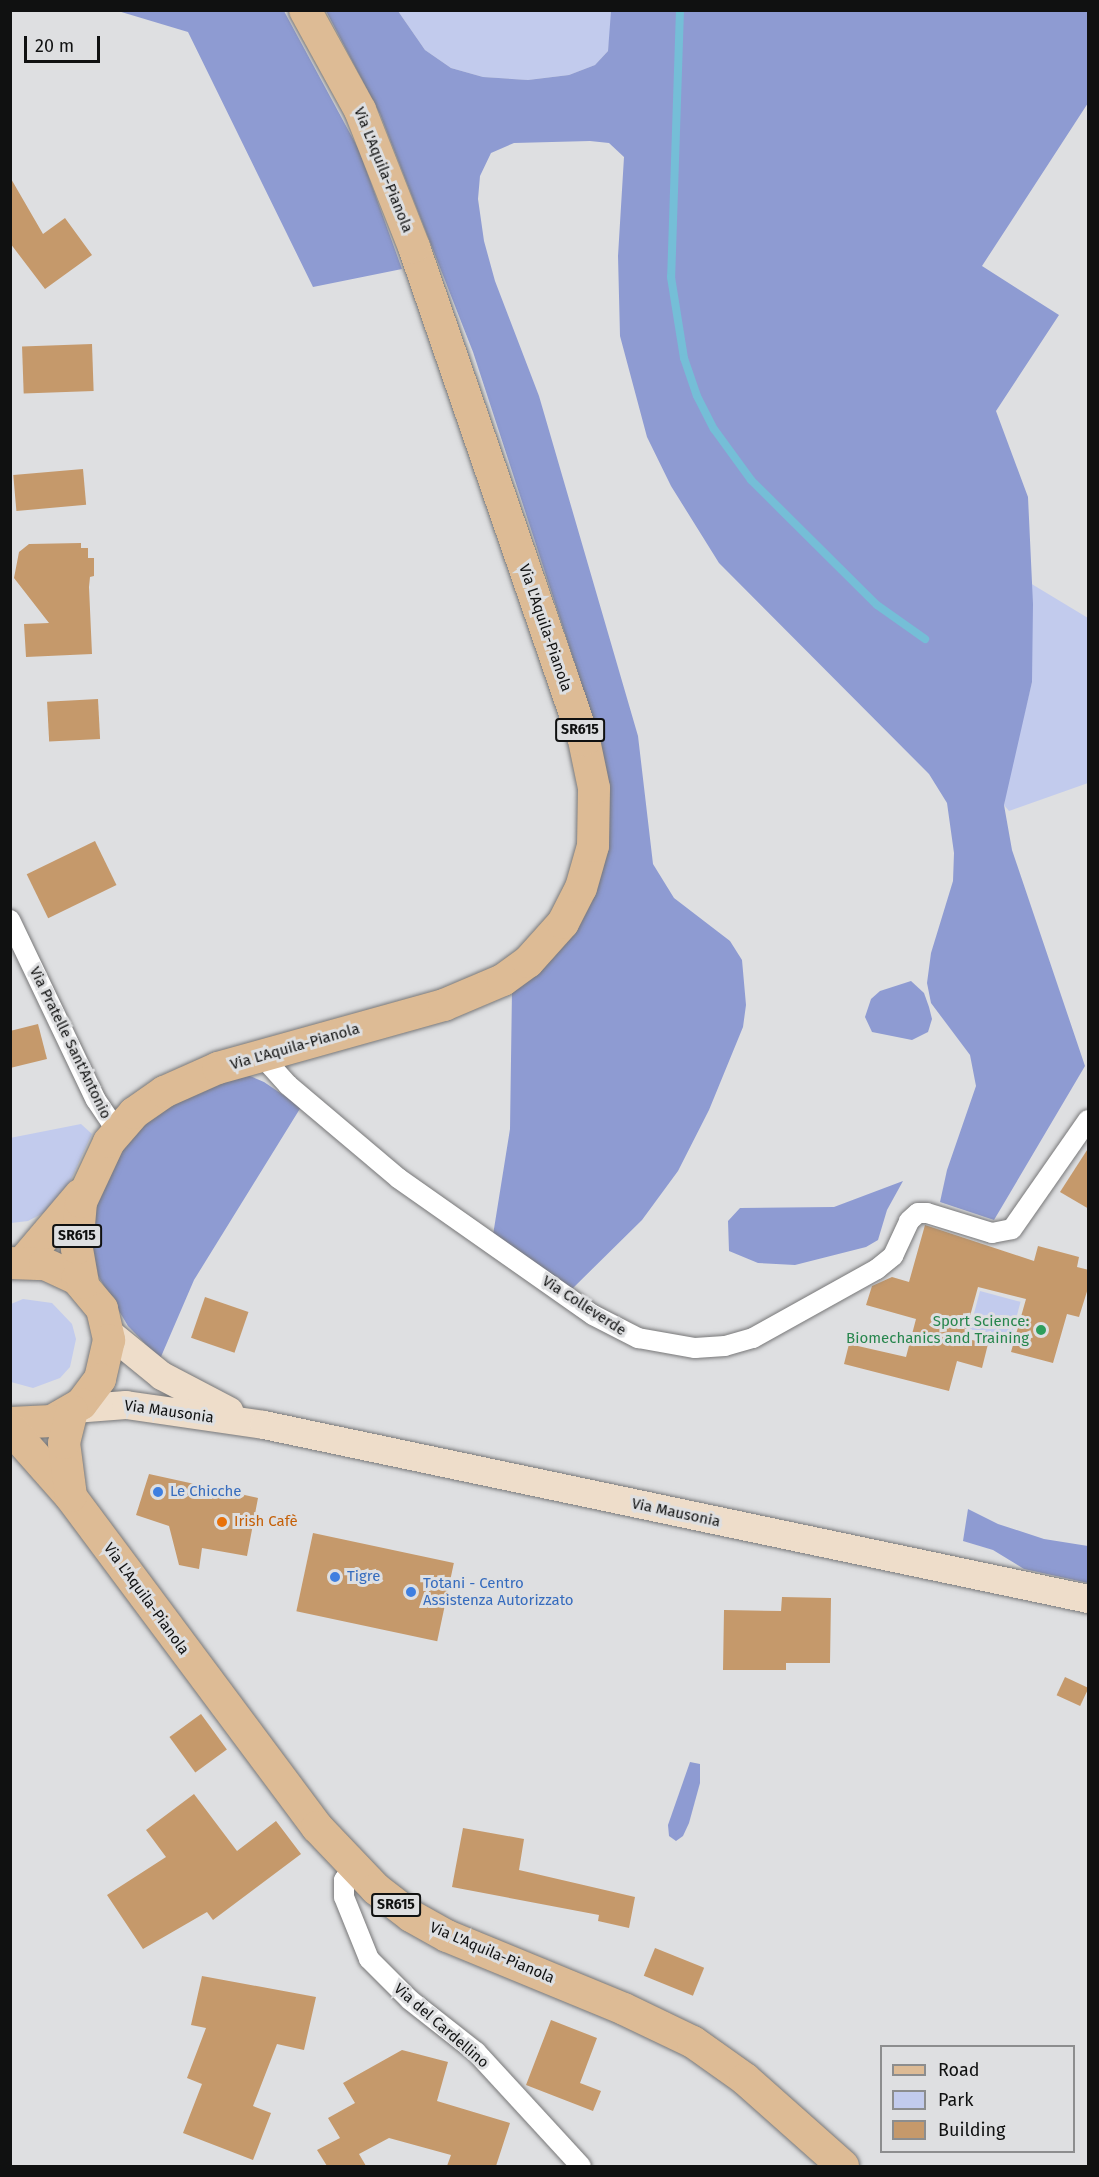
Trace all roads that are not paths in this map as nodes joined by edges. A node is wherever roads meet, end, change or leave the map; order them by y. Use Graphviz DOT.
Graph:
graph roads {
  1 [pos="305,10"];
  2 [pos="10,920"];
  3 [pos="261,1055"];
  4 [pos="1089,1120"];
  5 [pos="117,1131"];
  6 [pos="84,1190"];
  7 [pos="17,1261"];
  8 [pos="83,1283"];
  9 [pos="108,1332"];
  10 [pos="73,1410"];
  11 [pos="10,1423"];
  12 [pos="264,1425"];
  13 [pos="10,1428"];
  14 [pos="71,1497"];
  15 [pos="1089,1599"];
  16 [pos="353,1868"];
  17 [pos="581,2166"];
  18 [pos="843,2166"];
  1 -- 3 [label="main road, Via L'Aquila-Pianola / SR615"];
  2 -- 5 [label="street, Via Pratelle Sant'Antonio"];
  3 -- 4 [label="street, Via Colleverde"];
  3 -- 5 [label="main road, Via L'Aquila-Pianola / SR615"];
  5 -- 6 [label="main road, Via L'Aquila-Pianola / SR615"];
  6 -- 7 [label="main road, Via L'Aquila-Pianola / SR615"];
  6 -- 8 [label="main road, Via L'Aquila-Pianola / SR615"];
  7 -- 8 [label="main road"];
  8 -- 9 [label="main road"];
  9 -- 10 [label="main road"];
  9 -- 12 [label="main road, Via Mausonia"];
  10 -- 11 [label="main road"];
  10 -- 12 [label="main road, Via Mausonia"];
  10 -- 14 [label="main road, Via L'Aquila-Pianola / SR615"];
  12 -- 15 [label="main road, Via Mausonia"];
  13 -- 14 [label="main road, Via L'Aquila-Pianola / SR615"];
  14 -- 16 [label="main road, Via L'Aquila-Pianola / SR615"];
  16 -- 17 [label="street, Via del Cardellino"];
  16 -- 18 [label="main road, Via L'Aquila-Pianola / SR615"];
}
